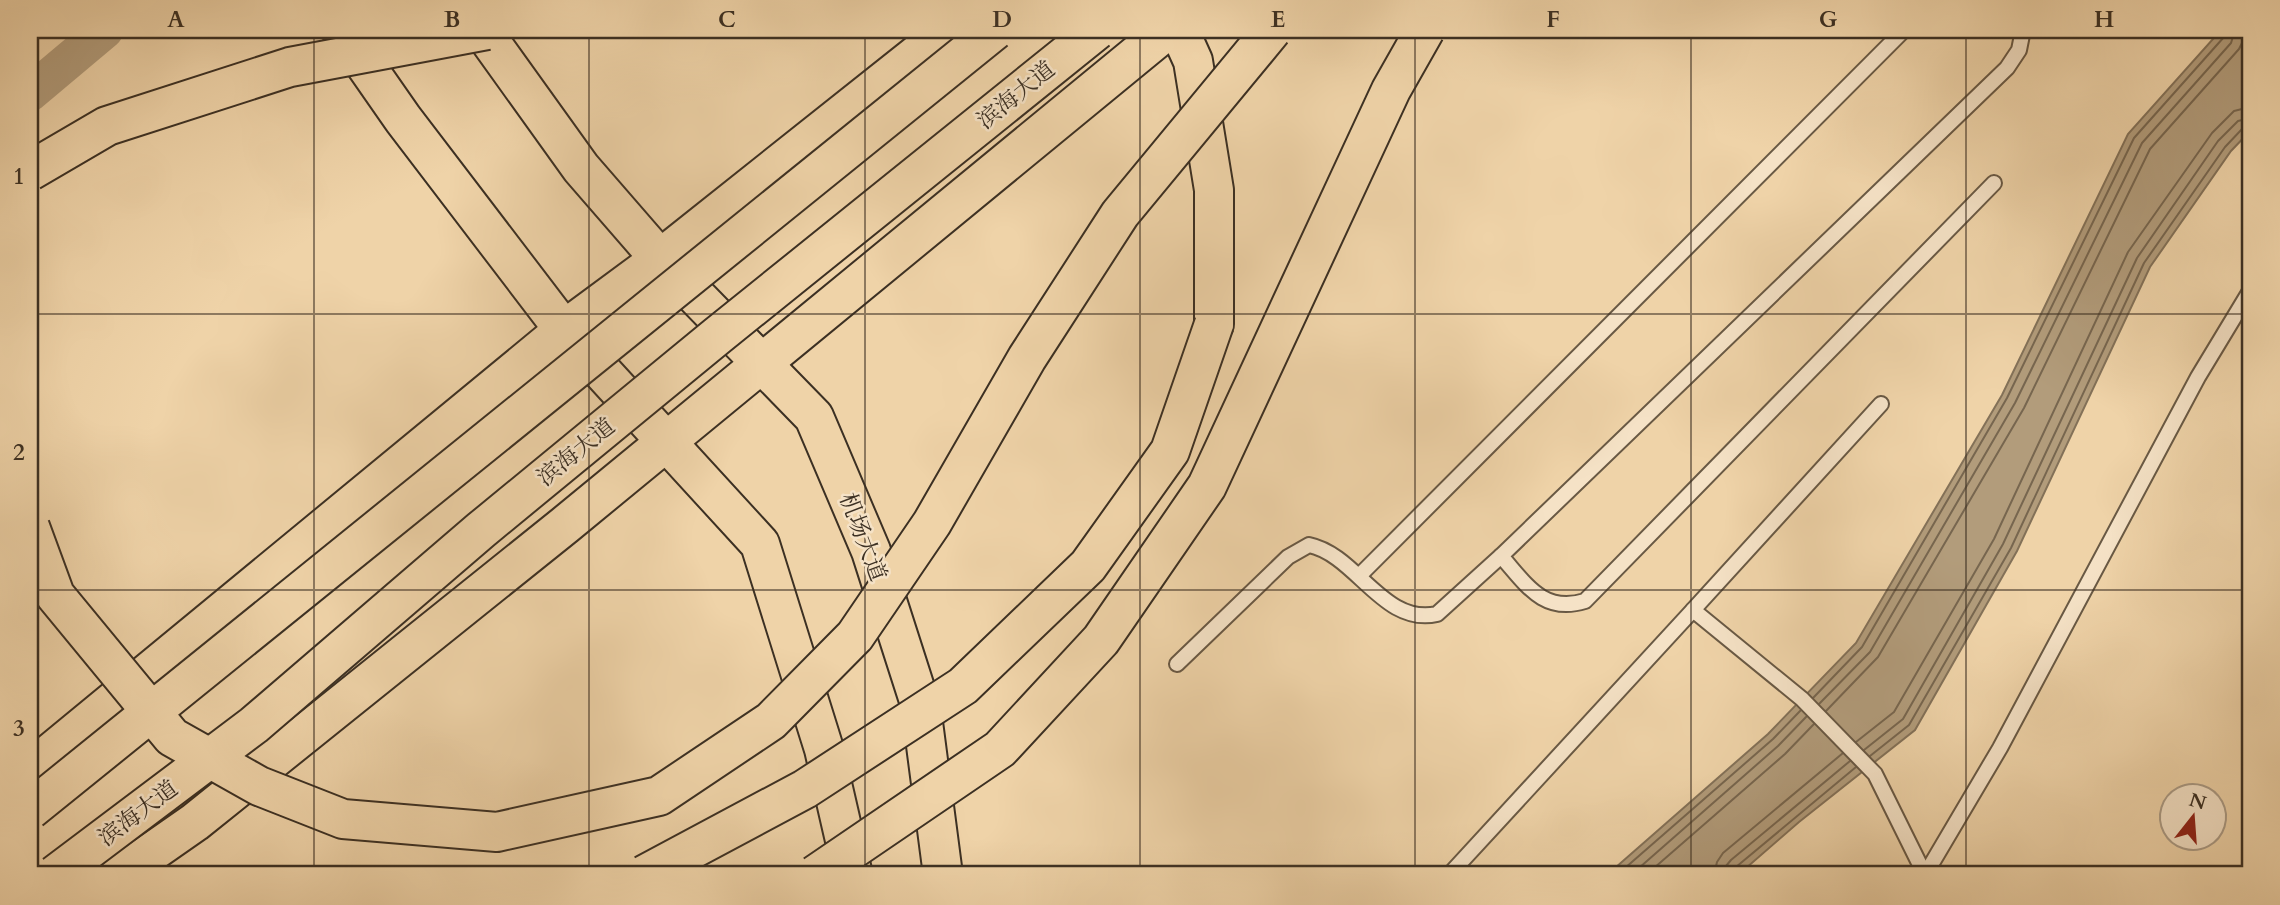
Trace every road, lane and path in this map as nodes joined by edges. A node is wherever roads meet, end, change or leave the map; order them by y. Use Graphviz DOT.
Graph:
graph roads {
  1 [pos="341,30"];
  2 [pos="481,30"];
  3 [pos="488,30"];
  4 [pos="948,30"];
  5 [pos="995,30"];
  6 [pos="1097,30"];
  7 [pos="1167,30"];
  8 [pos="1179,30"];
  9 [pos="1272,30"];
  10 [pos="1425,30"];
  11 [pos="1904,30"];
  12 [pos="2023,30"];
  13 [pos="30,172"];
  14 [pos="1994,183"];
  15 [pos="660,259"];
  16 [pos="2250,291"];
  17 [pos="564,330"];
  18 [pos="761,363"];
  19 [pos="1881,404"];
  20 [pos="666,440"];
  21 [pos="30,527"];
  22 [pos="1500,556"];
  23 [pos="1359,576"];
  24 [pos="1693,610"];
  25 [pos="1177,664"];
  26 [pos="30,770"];
  27 [pos="30,810"];
  28 [pos="55,875"];
  29 [pos="119,875"];
  30 [pos="644,875"];
  31 [pos="815,875"];
  32 [pos="853,875"];
  33 [pos="943,875"];
  34 [pos="1448,875"];
  35 [pos="1925,875"];
  1 -- 17 [label="main road"];
  2 -- 15 [label="main road, 机场大道"];
  3 -- 13 [label="main road, bridge"];
  4 -- 15 [label="main road"];
  5 -- 27 [label="main road, bridge"];
  6 -- 28 [label="main road, 滨海大道, bridge"];
  7 -- 18 [label="main road"];
  8 -- 30 [label="main road, bridge"];
  9 -- 21 [label="main road, bridge"];
  10 -- 31 [label="main road, bridge"];
  11 -- 23 [label="lane"];
  12 -- 22 [label="lane"];
  14 -- 22 [label="lane"];
  15 -- 17 [label="main road"];
  15 -- 18 [label="main road, 机场大道"];
  16 -- 35 [label="lane"];
  17 -- 20 [label="main road"];
  17 -- 26 [label="main road"];
  18 -- 20 [label="main road"];
  18 -- 33 [label="main road, 机场大道"];
  19 -- 24 [label="lane"];
  20 -- 29 [label="main road"];
  20 -- 32 [label="main road"];
  22 -- 23 [label="lane"];
  23 -- 25 [label="lane"];
  24 -- 34 [label="lane"];
  24 -- 35 [label="lane"];
}
